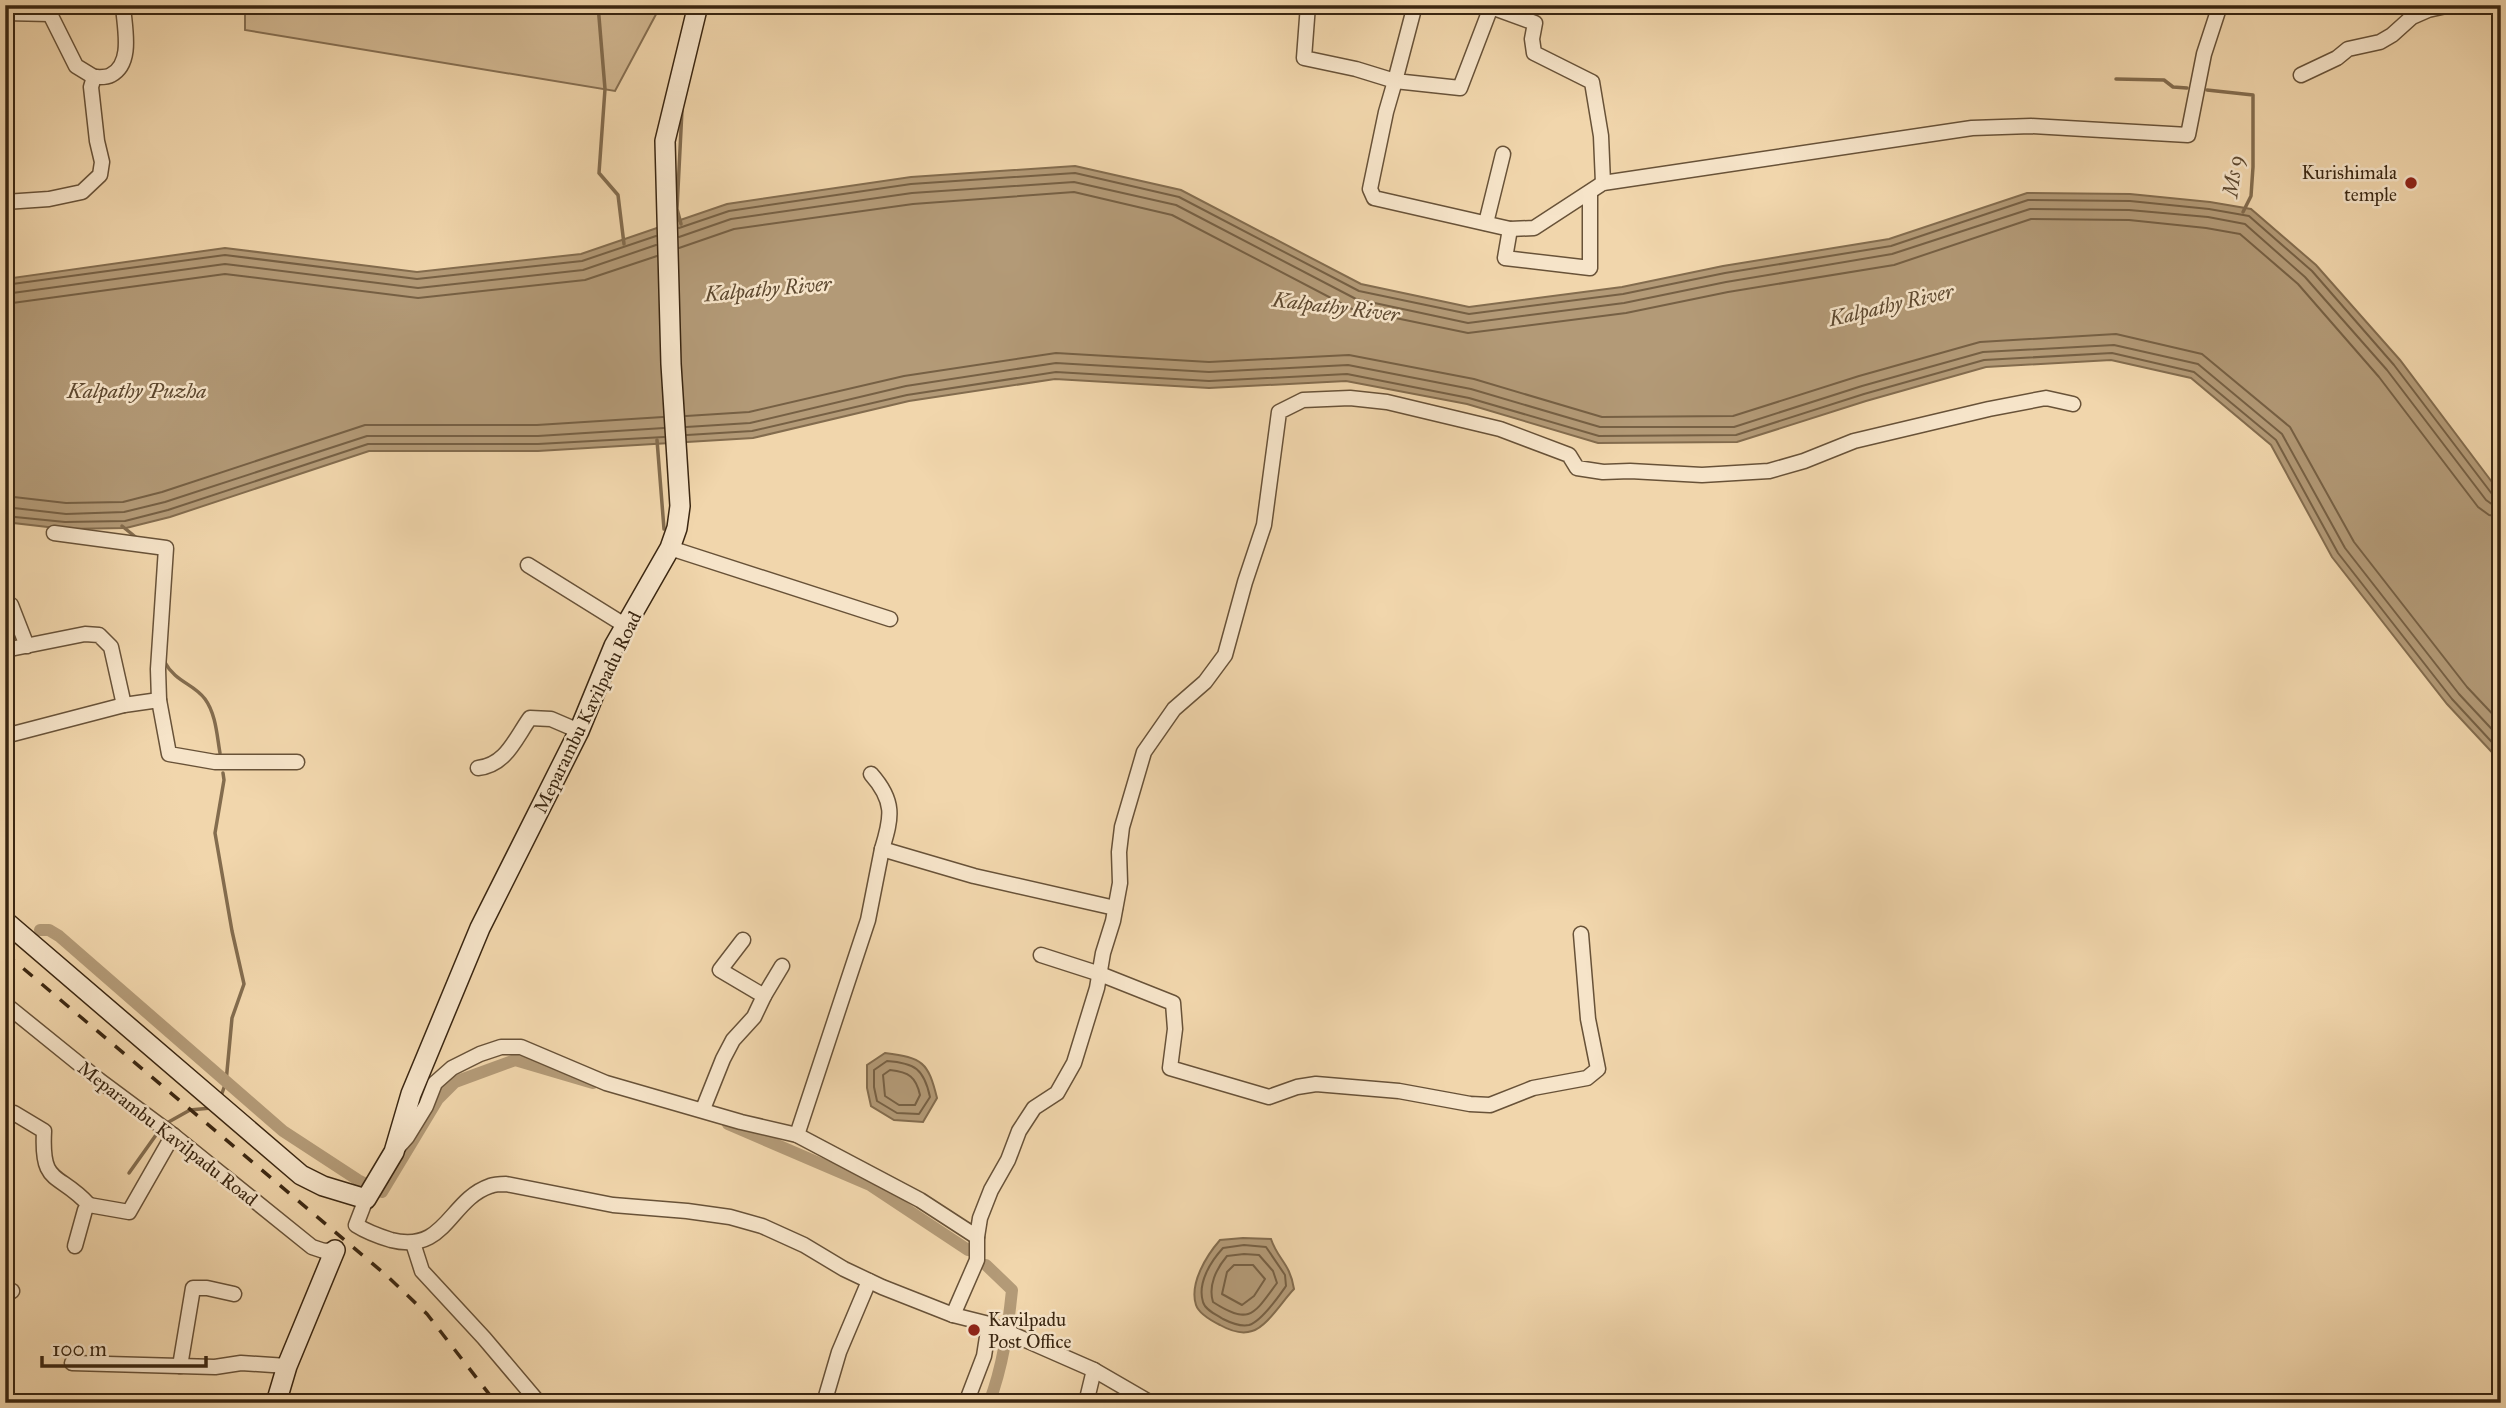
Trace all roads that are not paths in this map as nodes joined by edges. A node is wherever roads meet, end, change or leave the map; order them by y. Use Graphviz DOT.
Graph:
graph roads {
  1 [pos="123,5"];
  2 [pos="698,5"];
  3 [pos="1308,5"];
  4 [pos="1415,5"];
  5 [pos="2220,5"];
  6 [pos="2500,5"];
  7 [pos="1491,6"];
  8 [pos="51,10"];
  9 [pos="5,13"];
  10 [pos="2301,75"];
  11 [pos="94,78"];
  12 [pos="1395,81"];
  13 [pos="1503,154"];
  14 [pos="1603,183"];
  15 [pos="1590,193"];
  16 [pos="5,202"];
  17 [pos="1486,223"];
  18 [pos="1510,229"];
  19 [pos="2073,404"];
  20 [pos="54,533"];
  21 [pos="670,548"];
  22 [pos="528,565"];
  23 [pos="12,605"];
  24 [pos="890,619"];
  25 [pos="626,626"];
  26 [pos="27,646"];
  27 [pos="5,650"];
  28 [pos="159,700"];
  29 [pos="124,705"];
  30 [pos="579,731"];
  31 [pos="5,736"];
  32 [pos="297,762"];
  33 [pos="478,768"];
  34 [pos="871,774"];
  35 [pos="882,849"];
  36 [pos="1115,908"];
  37 [pos="5,921"];
  38 [pos="1581,934"];
  39 [pos="743,940"];
  40 [pos="1041,955"];
  41 [pos="782,966"];
  42 [pos="1100,974"];
  43 [pos="764,996"];
  44 [pos="7,1006"];
  45 [pos="703,1110"];
  46 [pos="5,1113"];
  47 [pos="173,1135"];
  48 [pos="797,1135"];
  49 [pos="394,1152"];
  50 [pos="366,1199"];
  51 [pos="89,1205"];
  52 [pos="977,1237"];
  53 [pos="413,1243"];
  54 [pos="75,1246"];
  55 [pos="335,1250"];
  56 [pos="869,1281"];
  57 [pos="234,1294"];
  58 [pos="953,1315"];
  59 [pos="989,1324"];
  60 [pos="72,1363"];
  61 [pos="180,1366"];
  62 [pos="287,1366"];
  63 [pos="1094,1370"];
  64 [pos="280,1401"];
  65 [pos="539,1403"];
  66 [pos="824,1403"];
  67 [pos="966,1403"];
  68 [pos="1086,1403"];
  69 [pos="1152,1403"];
  1 -- 11 [label="street"];
  2 -- 21 [label="main road, Meparambu Kavilpadu Road"];
  3 -- 12 [label="street"];
  4 -- 12 [label="street"];
  5 -- 14 [label="street"];
  6 -- 10 [label="street"];
  7 -- 12 [label="street"];
  7 -- 14 [label="street"];
  8 -- 9 [label="street"];
  8 -- 11 [label="street"];
  11 -- 16 [label="street"];
  12 -- 17 [label="street"];
  13 -- 17 [label="street"];
  14 -- 15 [label="street"];
  15 -- 18 [label="street"];
  15 -- 18 [label="street"];
  17 -- 18 [label="street"];
  19 -- 36 [label="street"];
  20 -- 28 [label="street"];
  21 -- 24 [label="street"];
  21 -- 25 [label="main road, Meparambu Kavilpadu Road"];
  22 -- 25 [label="street"];
  23 -- 26 [label="street"];
  25 -- 30 [label="main road, Meparambu Kavilpadu Road"];
  26 -- 27 [label="street"];
  26 -- 29 [label="street"];
  28 -- 29 [label="street"];
  28 -- 32 [label="street"];
  29 -- 31 [label="street"];
  30 -- 33 [label="street"];
  30 -- 49 [label="main road, Meparambu Kavilpadu Road"];
  34 -- 35 [label="street"];
  35 -- 36 [label="street"];
  35 -- 48 [label="street"];
  36 -- 42 [label="street"];
  37 -- 50 [label="main road"];
  38 -- 42 [label="street"];
  39 -- 43 [label="street"];
  40 -- 42 [label="street"];
  41 -- 43 [label="street"];
  42 -- 52 [label="street"];
  43 -- 45 [label="street"];
  44 -- 47 [label="street, Meparambu Kavilpadu Road"];
  45 -- 48 [label="street"];
  45 -- 49 [label="street"];
  46 -- 51 [label="street"];
  47 -- 51 [label="street"];
  47 -- 55 [label="street, Meparambu Kavilpadu Road"];
  48 -- 52 [label="street"];
  49 -- 50 [label="main road, Meparambu Kavilpadu Road"];
  50 -- 53 [label="street, Meparambu Kavilpadu Road"];
  51 -- 54 [label="street"];
  52 -- 58 [label="street"];
  53 -- 56 [label="street"];
  53 -- 65 [label="street"];
  55 -- 62 [label="main road"];
  56 -- 58 [label="street"];
  56 -- 66 [label="street"];
  57 -- 61 [label="street"];
  58 -- 59 [label="street"];
  59 -- 63 [label="street"];
  59 -- 67 [label="street"];
  60 -- 61 [label="street"];
  61 -- 62 [label="street"];
  62 -- 64 [label="main road"];
  63 -- 68 [label="street"];
  63 -- 69 [label="street"];
}
